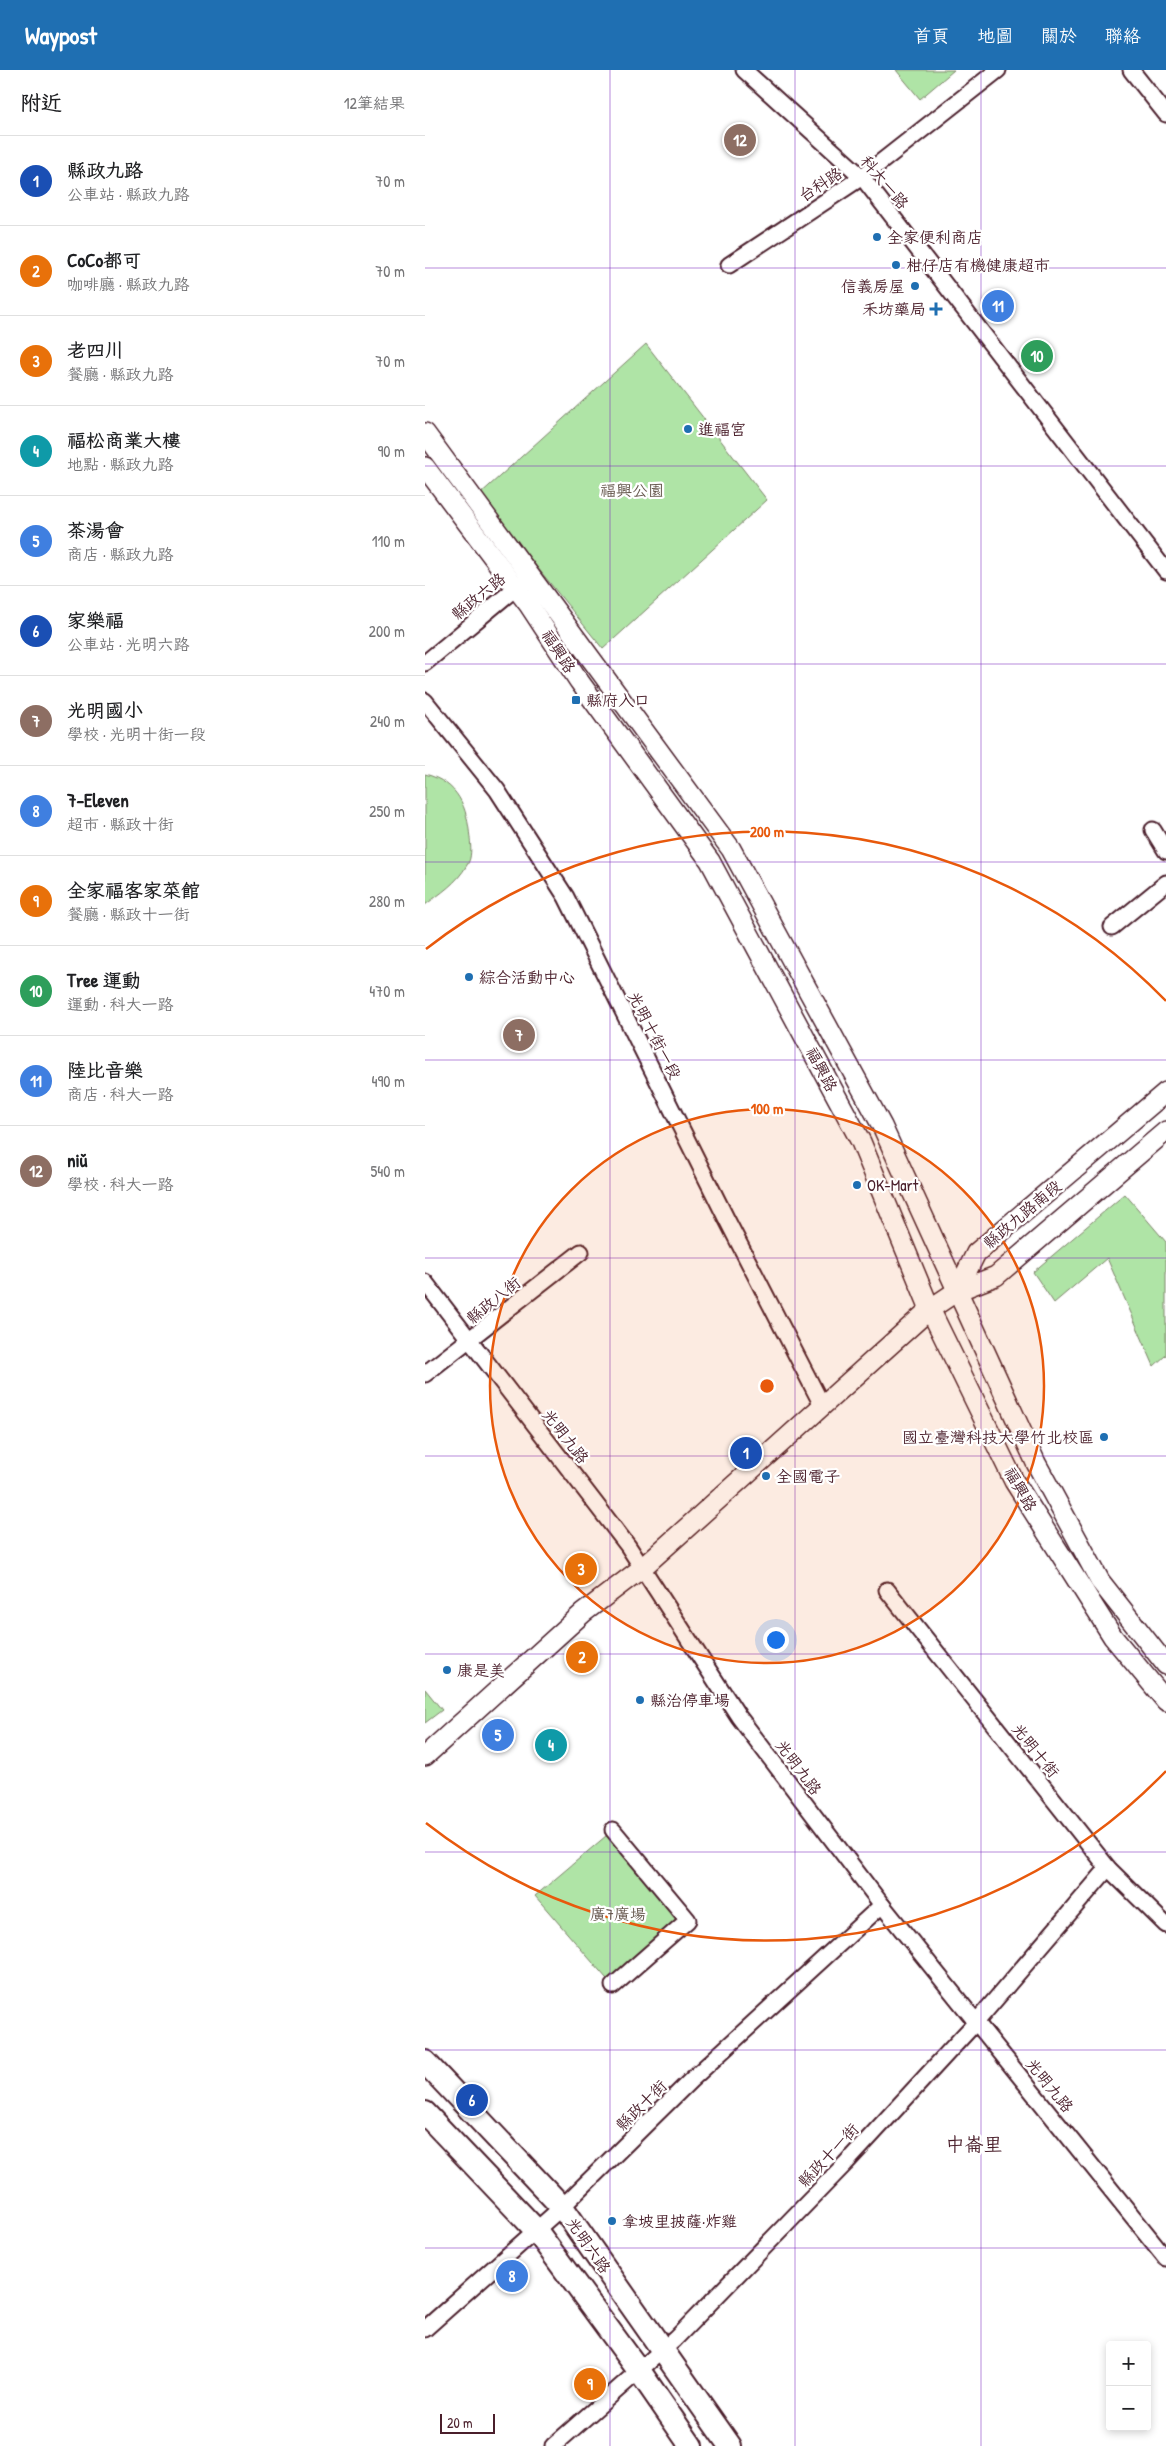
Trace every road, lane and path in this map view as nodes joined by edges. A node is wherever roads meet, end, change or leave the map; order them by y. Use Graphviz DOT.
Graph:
graph roads {
  1 [pos="744,70"];
  2 [pos="997,70"];
  3 [pos="1131,70"];
  4 [pos="1166,114"];
  5 [pos="862,177"];
  6 [pos="729,265"];
  7 [pos="425,433"];
  8 [pos="425,467"];
  9 [pos="1166,571"];
  10 [pos="531,577"];
  11 [pos="515,588"];
  12 [pos="425,663"];
  13 [pos="425,701"];
  14 [pos="1153,830"];
  15 [pos="1166,850"];
  16 [pos="1166,883"];
  17 [pos="1112,927"];
  18 [pos="1166,1092"];
  19 [pos="1166,1131"];
  20 [pos="581,1252"];
  21 [pos="425,1282"];
  22 [pos="957,1291"];
  23 [pos="930,1309"];
  24 [pos="470,1341"];
  25 [pos="425,1374"];
  26 [pos="823,1405"];
  27 [pos="642,1568"];
  28 [pos="887,1590"];
  29 [pos="1166,1664"];
  30 [pos="1166,1700"];
  31 [pos="425,1756"];
  32 [pos="613,1830"];
  33 [pos="1108,1868"];
  34 [pos="882,1905"];
  35 [pos="1166,1925"];
  36 [pos="613,1986"];
  37 [pos="977,2021"];
  38 [pos="425,2062"];
  39 [pos="425,2113"];
  40 [pos="562,2207"];
  41 [pos="535,2230"];
  42 [pos="1166,2258"];
  43 [pos="425,2329"];
  44 [pos="663,2350"];
  45 [pos="640,2372"];
  46 [pos="553,2446"];
  47 [pos="691,2446"];
  48 [pos="730,2446"];
  1 -- 5 [label="street, 科大一路"];
  2 -- 5 [label="street, 台科路"];
  3 -- 4 [label="street"];
  5 -- 6 [label="street, 台科路"];
  5 -- 9 [label="street, 科大一路"];
  7 -- 10 [label="street, 福興路"];
  8 -- 11 [label="street, 福興路"];
  10 -- 11 [label="street, 縣政六路"];
  10 -- 22 [label="street, 福興路"];
  11 -- 12 [label="street, 縣政六路"];
  11 -- 23 [label="street, 福興路"];
  13 -- 26 [label="street, 光明十街一段"];
  14 -- 15 [label="street"];
  16 -- 17 [label="street"];
  18 -- 22 [label="street, 縣政九路南段"];
  19 -- 22 [label="street, 縣政九路南段"];
  20 -- 24 [label="street, 縣政八街"];
  21 -- 24 [label="street, 光明九路"];
  22 -- 23 [label="street"];
  22 -- 29 [label="street, 福興路"];
  23 -- 26 [label="street"];
  23 -- 30 [label="street, 福興路"];
  24 -- 25 [label="street, 縣政八街"];
  24 -- 27 [label="street, 光明九路"];
  26 -- 27 [label="street"];
  27 -- 31 [label="street"];
  27 -- 34 [label="street, 光明九路"];
  28 -- 33 [label="street, 光明十街"];
  32 -- 36 [label="street"];
  33 -- 35 [label="street, 光明十街"];
  33 -- 37 [label="street, 縣政十一街"];
  34 -- 37 [label="street, 光明九路"];
  34 -- 40 [label="street, 縣政十街"];
  37 -- 42 [label="street, 光明九路"];
  37 -- 44 [label="street, 縣政十一街"];
  38 -- 40 [label="main road, 光明六路"];
  39 -- 41 [label="main road, 光明六路"];
  40 -- 41 [label="street, 縣政十街"];
  40 -- 44 [label="main road, 光明六路"];
  41 -- 43 [label="street, 縣政十街"];
  41 -- 45 [label="main road, 光明六路"];
  44 -- 45 [label="street, 縣政十一街"];
  44 -- 48 [label="main road, 光明六路"];
  45 -- 46 [label="street, 縣政十一街"];
  45 -- 47 [label="main road, 光明六路"];
}
